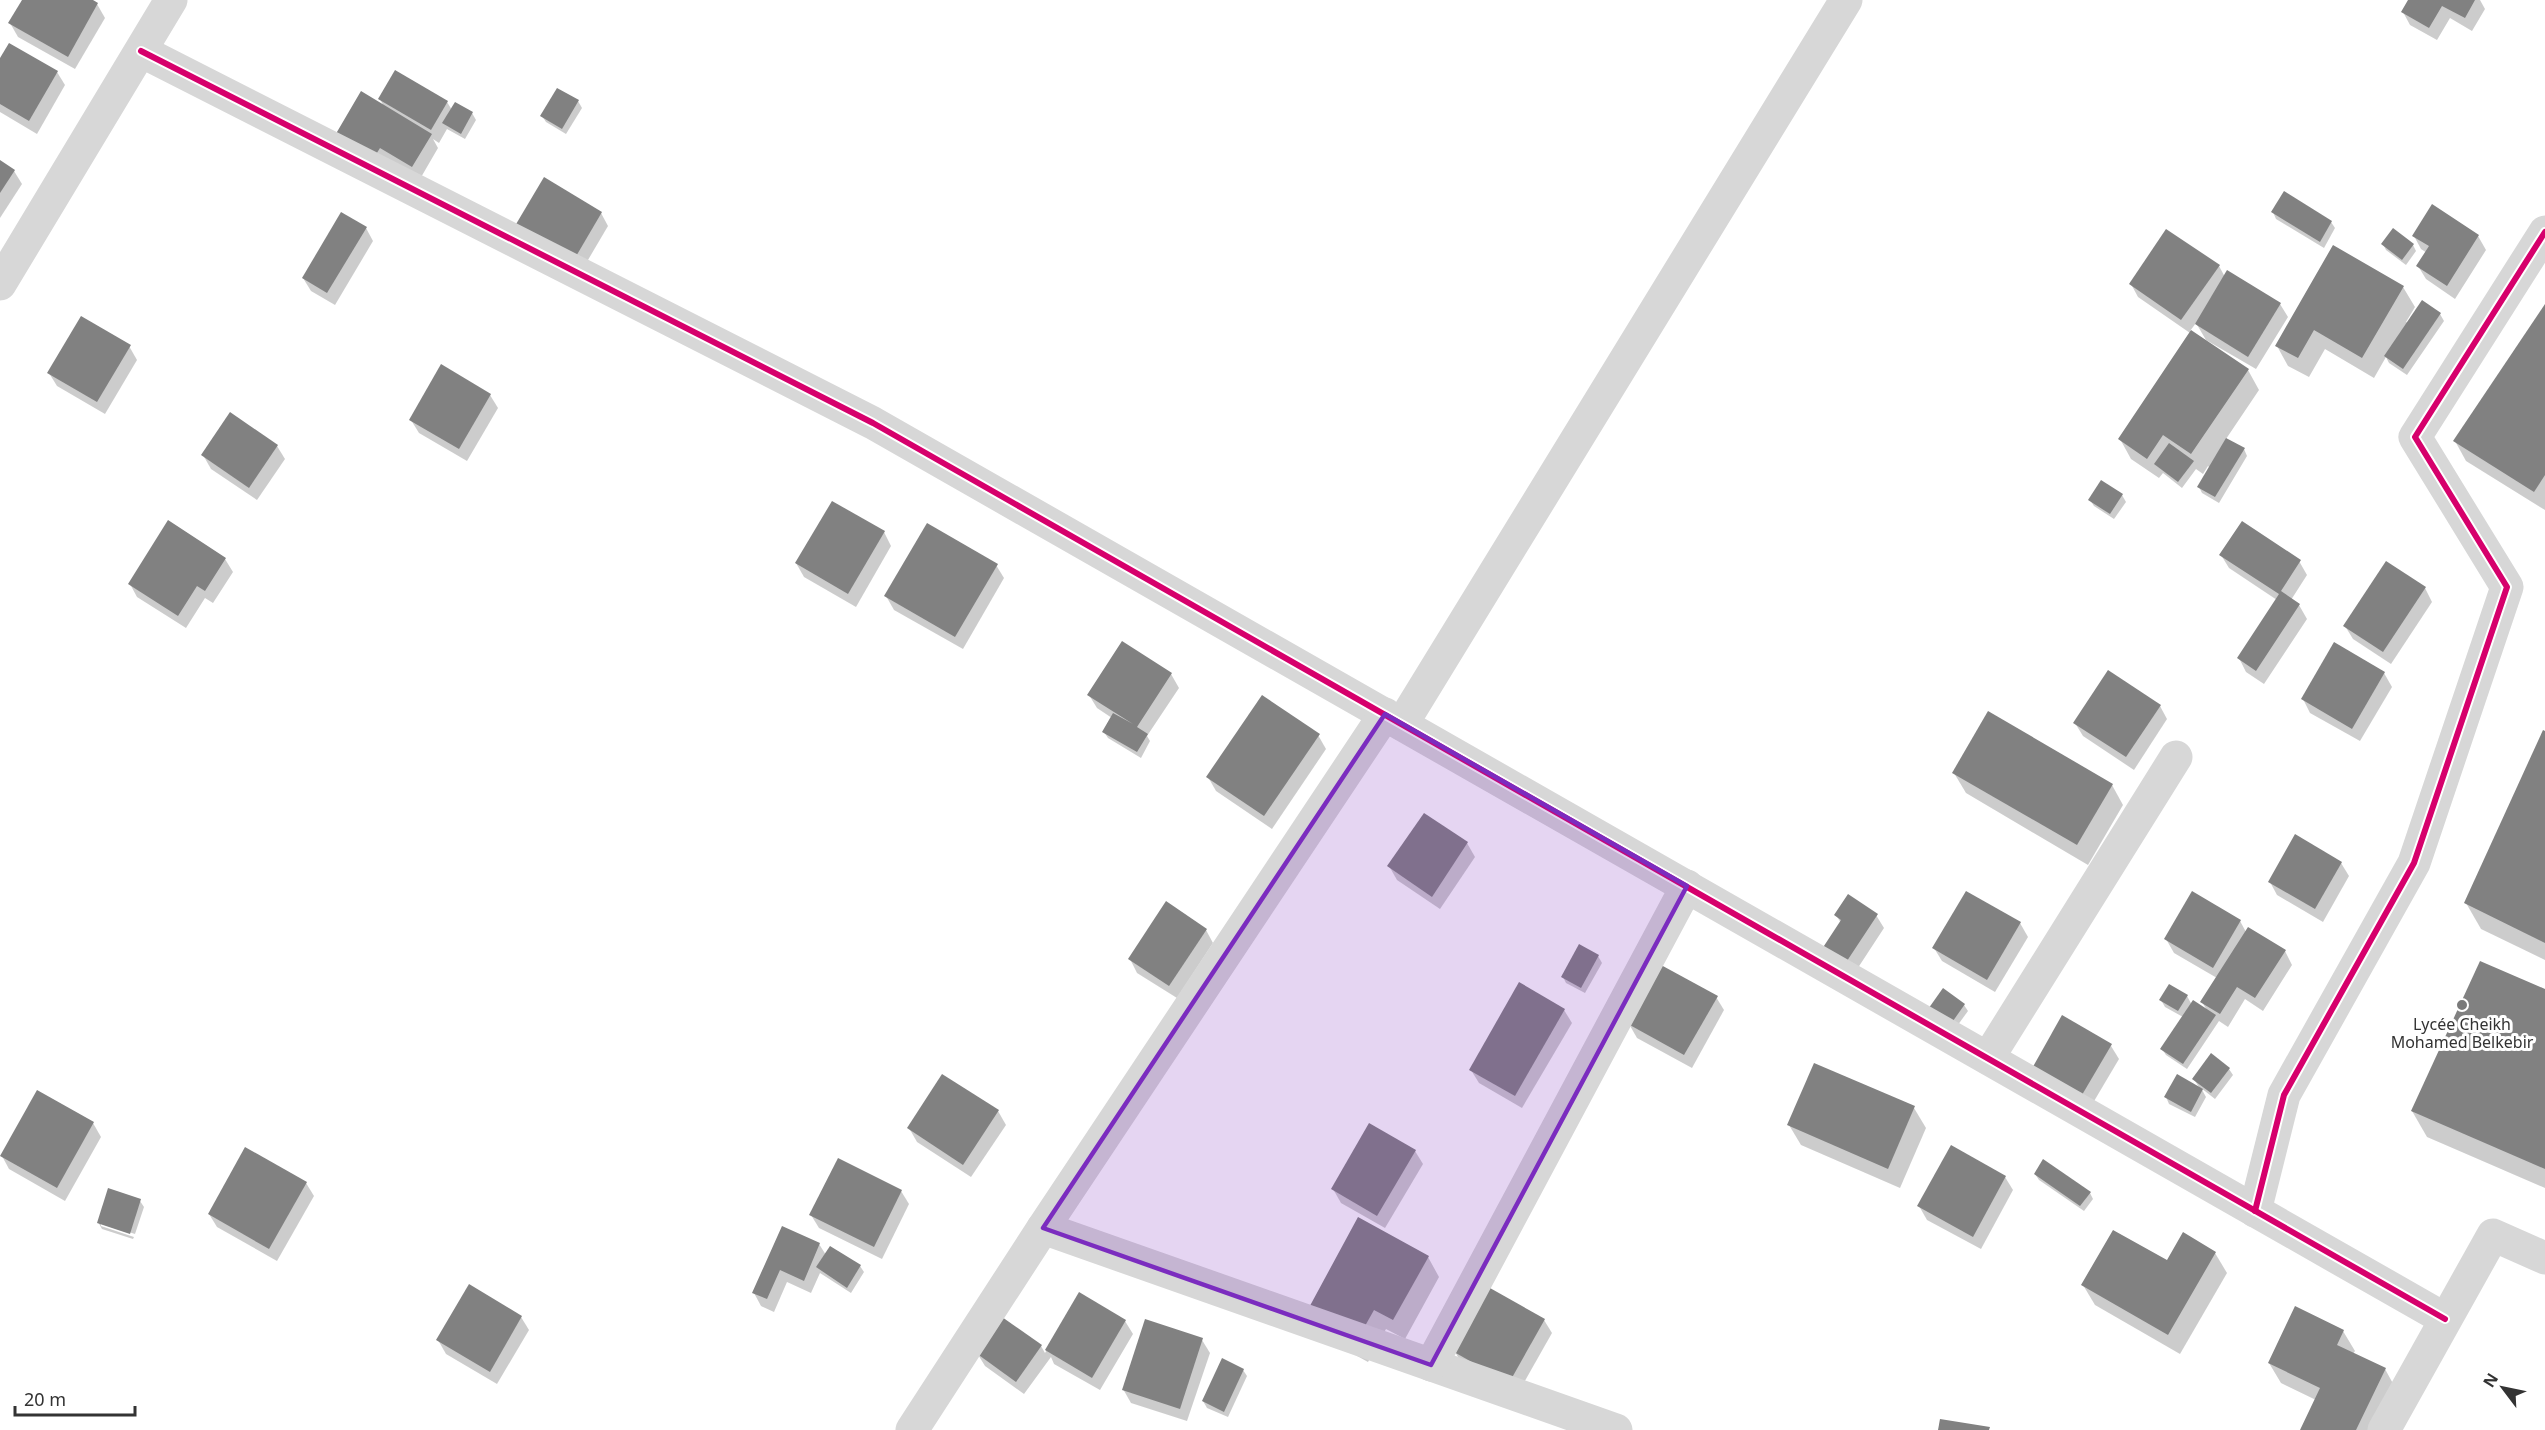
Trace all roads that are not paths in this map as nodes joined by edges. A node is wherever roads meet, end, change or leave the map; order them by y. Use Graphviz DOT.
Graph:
graph roads {
  1 [pos="171,0"];
  2 [pos="1846,0"];
  3 [pos="141,51"];
  4 [pos="2545,232"];
  5 [pos="0,284"];
  6 [pos="1393,719"];
  7 [pos="2176,757"];
  8 [pos="1687,886"];
  9 [pos="1988,1058"];
  10 [pos="2255,1211"];
  11 [pos="1042,1228"];
  12 [pos="2545,1258"];
  13 [pos="2445,1319"];
  14 [pos="1431,1365"];
  15 [pos="912,1430"];
  16 [pos="1617,1430"];
  17 [pos="2384,1430"];
  1 -- 3 [label="street"];
  2 -- 6 [label="street"];
  3 -- 5 [label="street"];
  3 -- 6 [label="street"];
  4 -- 10 [label="street"];
  6 -- 8 [label="street"];
  6 -- 11 [label="street"];
  7 -- 9 [label="street"];
  8 -- 9 [label="street"];
  8 -- 14 [label="street"];
  9 -- 10 [label="street"];
  10 -- 13 [label="street"];
  11 -- 14 [label="street"];
  11 -- 15 [label="street"];
  12 -- 13 [label="street"];
  13 -- 17 [label="street"];
  14 -- 16 [label="street"];
}
